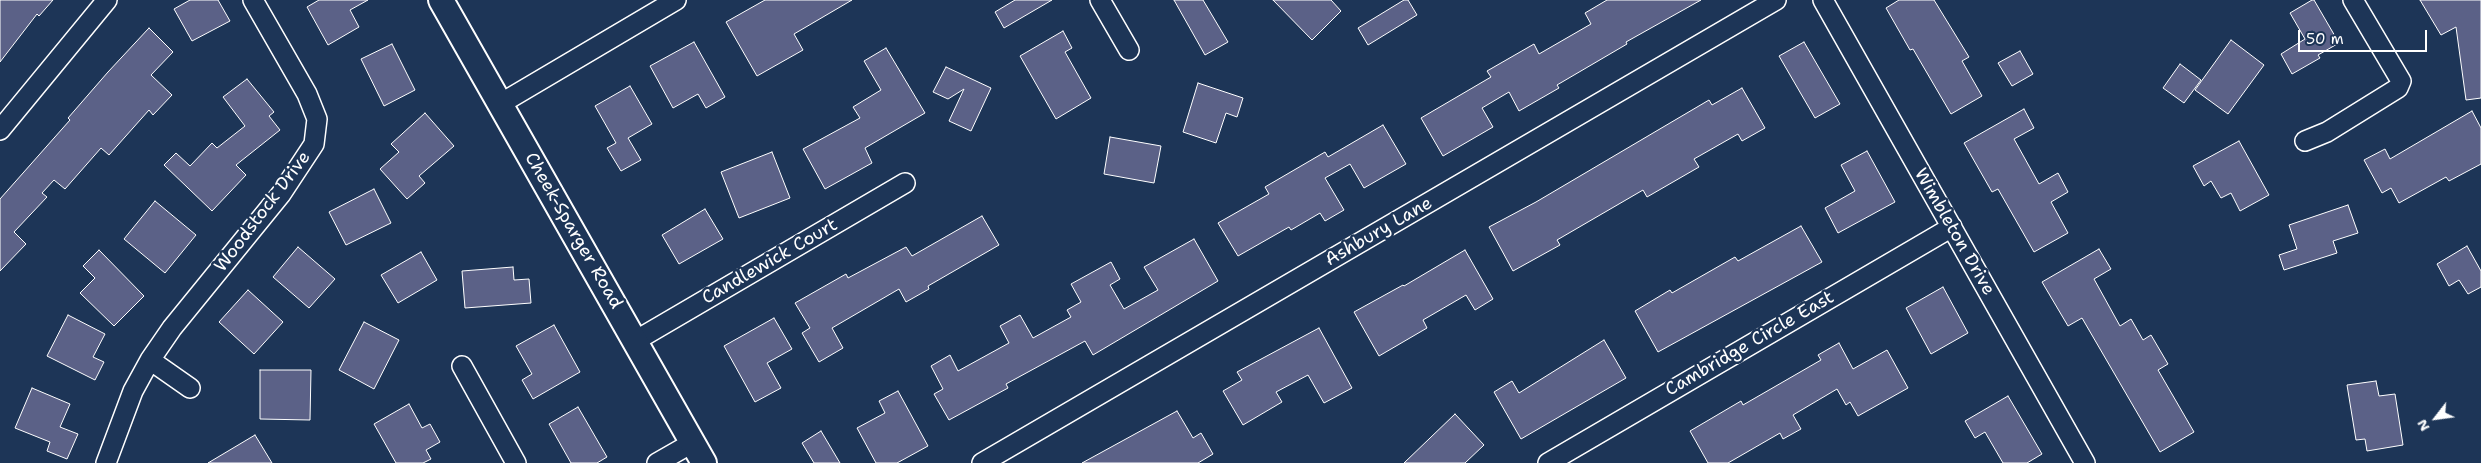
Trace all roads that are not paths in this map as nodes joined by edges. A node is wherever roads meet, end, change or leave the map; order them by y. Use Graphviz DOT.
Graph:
graph roads {
  1 [pos="107,0"];
  2 [pos="253,0"];
  3 [pos="441,0"];
  4 [pos="676,0"];
  5 [pos="1100,0"];
  6 [pos="1776,0"];
  7 [pos="1823,0"];
  8 [pos="2353,0"];
  9 [pos="1129,50"];
  10 [pos="500,104"];
  11 [pos="0,130"];
  12 [pos="2305,142"];
  13 [pos="905,183"];
  14 [pos="1952,228"];
  15 [pos="635,341"];
  16 [pos="150,360"];
  17 [pos="462,366"];
  18 [pos="190,388"];
  19 [pos="692,443"];
  20 [pos="106,463"];
  21 [pos="516,463"];
  22 [pos="657,463"];
  23 [pos="704,463"];
  24 [pos="982,463"];
  25 [pos="1548,463"];
  26 [pos="2085,463"];
  1 -- 11 [label="street"];
  2 -- 16 [label="street, Woodstock Drive"];
  3 -- 10 [label="main road, Cheek-Sparger Road"];
  4 -- 10 [label="street"];
  5 -- 9 [label="street"];
  6 -- 24 [label="street, Ashbury Lane"];
  7 -- 14 [label="street, Wimbleton Drive"];
  8 -- 12 [label="street"];
  10 -- 15 [label="main road, Cheek-Sparger Road"];
  13 -- 15 [label="street, Candlewick Court"];
  14 -- 25 [label="street, Cambridge Circle East"];
  14 -- 26 [label="street, Wimbleton Drive"];
  15 -- 19 [label="main road, Cheek-Sparger Road"];
  16 -- 18 [label="street"];
  16 -- 20 [label="street, Woodstock Drive"];
  17 -- 21 [label="street"];
  19 -- 22 [label="street"];
  19 -- 23 [label="main road, Cheek-Sparger Road"];
}
